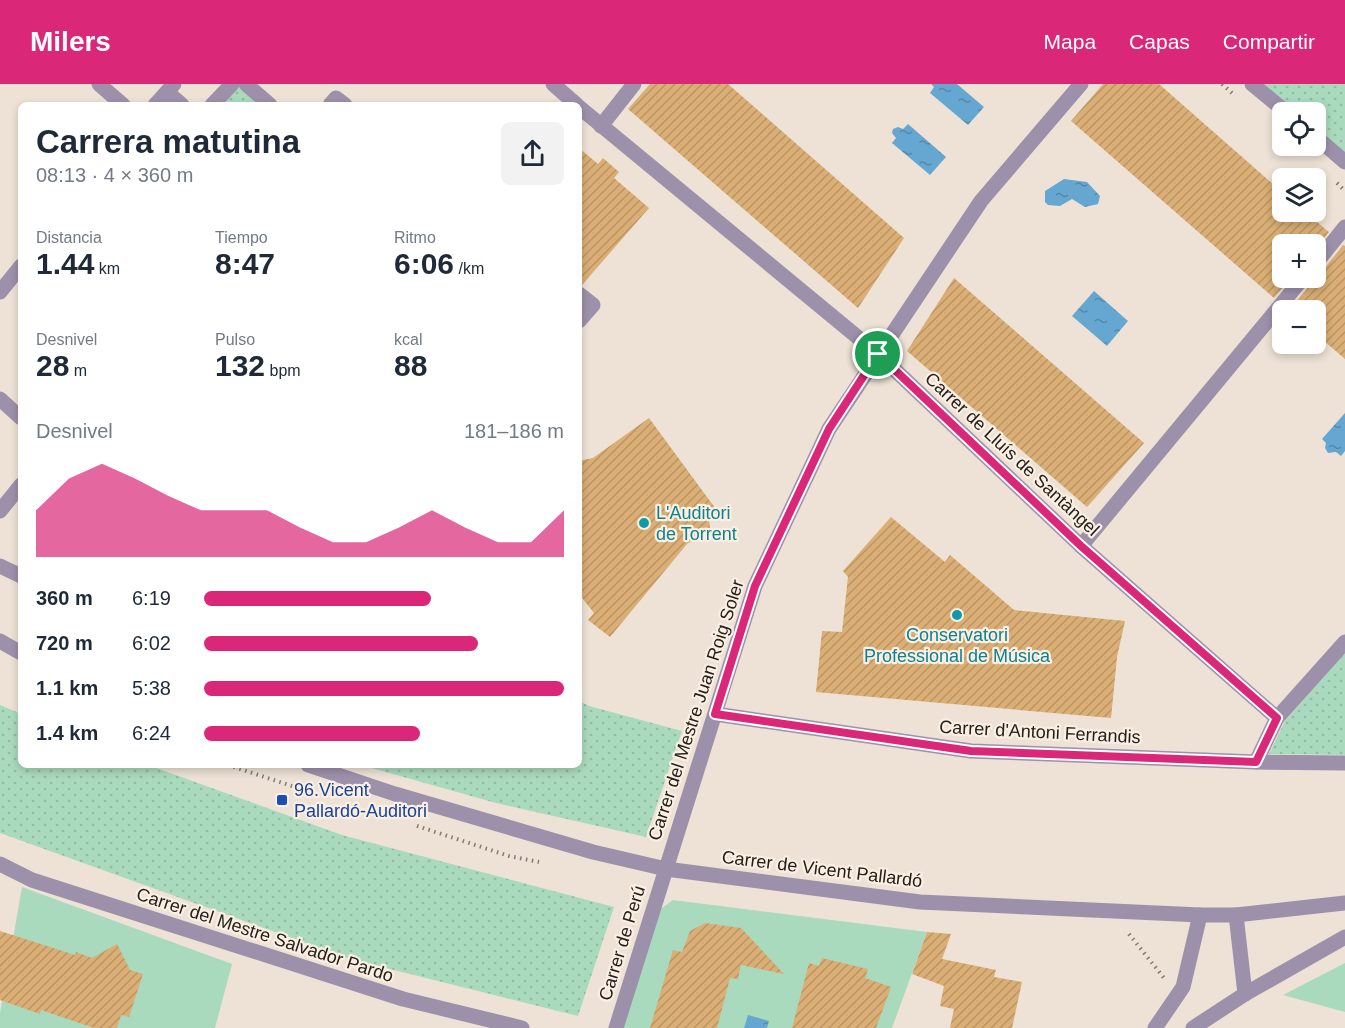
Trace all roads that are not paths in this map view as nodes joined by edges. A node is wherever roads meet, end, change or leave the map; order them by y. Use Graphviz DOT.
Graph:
graph roads {
  1 [pos="99,84"];
  2 [pos="231,84"];
  3 [pos="246,84"];
  4 [pos="553,84"];
  5 [pos="634,84"];
  6 [pos="1081,84"];
  7 [pos="1252,84"];
  8 [pos="170,88"];
  9 [pos="120,102"];
  10 [pos="158,102"];
  11 [pos="180,102"];
  12 [pos="215,102"];
  13 [pos="267,102"];
  14 [pos="573,102"];
  15 [pos="1274,102"];
  16 [pos="582,109"];
  17 [pos="601,126"];
  18 [pos="1326,146"];
  19 [pos="1345,162"];
  20 [pos="1345,227"];
  21 [pos="1326,250"];
  22 [pos="18,270"];
  23 [pos="1295,288"];
  24 [pos="0,292"];
  25 [pos="582,296"];
  26 [pos="582,318"];
  27 [pos="878,354"];
  28 [pos="2,405"];
  29 [pos="18,416"];
  30 [pos="18,489"];
  31 [pos="0,511"];
  32 [pos="1081,546"];
  33 [pos="0,566"];
  34 [pos="18,575"];
  35 [pos="0,641"];
  36 [pos="1345,642"];
  37 [pos="18,651"];
  38 [pos="715,714"];
  39 [pos="1277,718"];
  40 [pos="1256,762"];
  41 [pos="1345,763"];
  42 [pos="317,768"];
  43 [pos="0,864"];
  44 [pos="666,869"];
  45 [pos="1345,903"];
  46 [pos="1200,915"];
  47 [pos="1236,915"];
  48 [pos="1345,937"];
  49 [pos="1245,994"];
  50 [pos="522,1028"];
  51 [pos="616,1028"];
  52 [pos="1155,1028"];
  53 [pos="1193,1028"];
  1 -- 9 [label="street"];
  2 -- 12 [label="street"];
  3 -- 13 [label="street"];
  4 -- 14 [label="street, Carrer de Lluís de Santàngel"];
  5 -- 17 [label="street"];
  6 -- 27 [label="street, Carrer del Mestre Juan Roig Soler"];
  7 -- 15 [label="street"];
  8 -- 10 [label="street"];
  8 -- 11 [label="street"];
  16 -- 17 [label="street, Carrer de Lluís de Santàngel"];
  17 -- 27 [label="street, Carrer de Lluís de Santàngel"];
  18 -- 19 [label="street"];
  20 -- 21 [label="street"];
  22 -- 24 [label="street"];
  23 -- 32 [label="street"];
  25 -- 26 [label="street"];
  27 -- 32 [label="street, Carrer de Lluís de Santàngel"];
  27 -- 38 [label="street, Carrer del Mestre Juan Roig Soler"];
  28 -- 29 [label="street"];
  30 -- 31 [label="street"];
  32 -- 39 [label="street, Carrer de Lluís de Santàngel"];
  33 -- 34 [label="street"];
  35 -- 37 [label="street"];
  36 -- 39 [label="street"];
  38 -- 40 [label="street, Carrer d'Antoni Ferrandis"];
  38 -- 44 [label="street, Carrer del Mestre Juan Roig Soler"];
  39 -- 40 [label="street"];
  40 -- 41 [label="street, Carrer d'Antoni Ferrandis"];
  42 -- 44 [label="street, Carrer de Vicent Pallardó"];
  43 -- 50 [label="street, Carrer del Mestre Salvador Pardo"];
  44 -- 46 [label="street, Carrer de Vicent Pallardó"];
  44 -- 51 [label="street, Carrer de Perú"];
  45 -- 47 [label="street, Carrer de Vicent Pallardó"];
  46 -- 47 [label="street, Carrer de Vicent Pallardó"];
  46 -- 52 [label="street"];
  47 -- 49 [label="street"];
  48 -- 49 [label="street"];
  49 -- 53 [label="street"];
}
